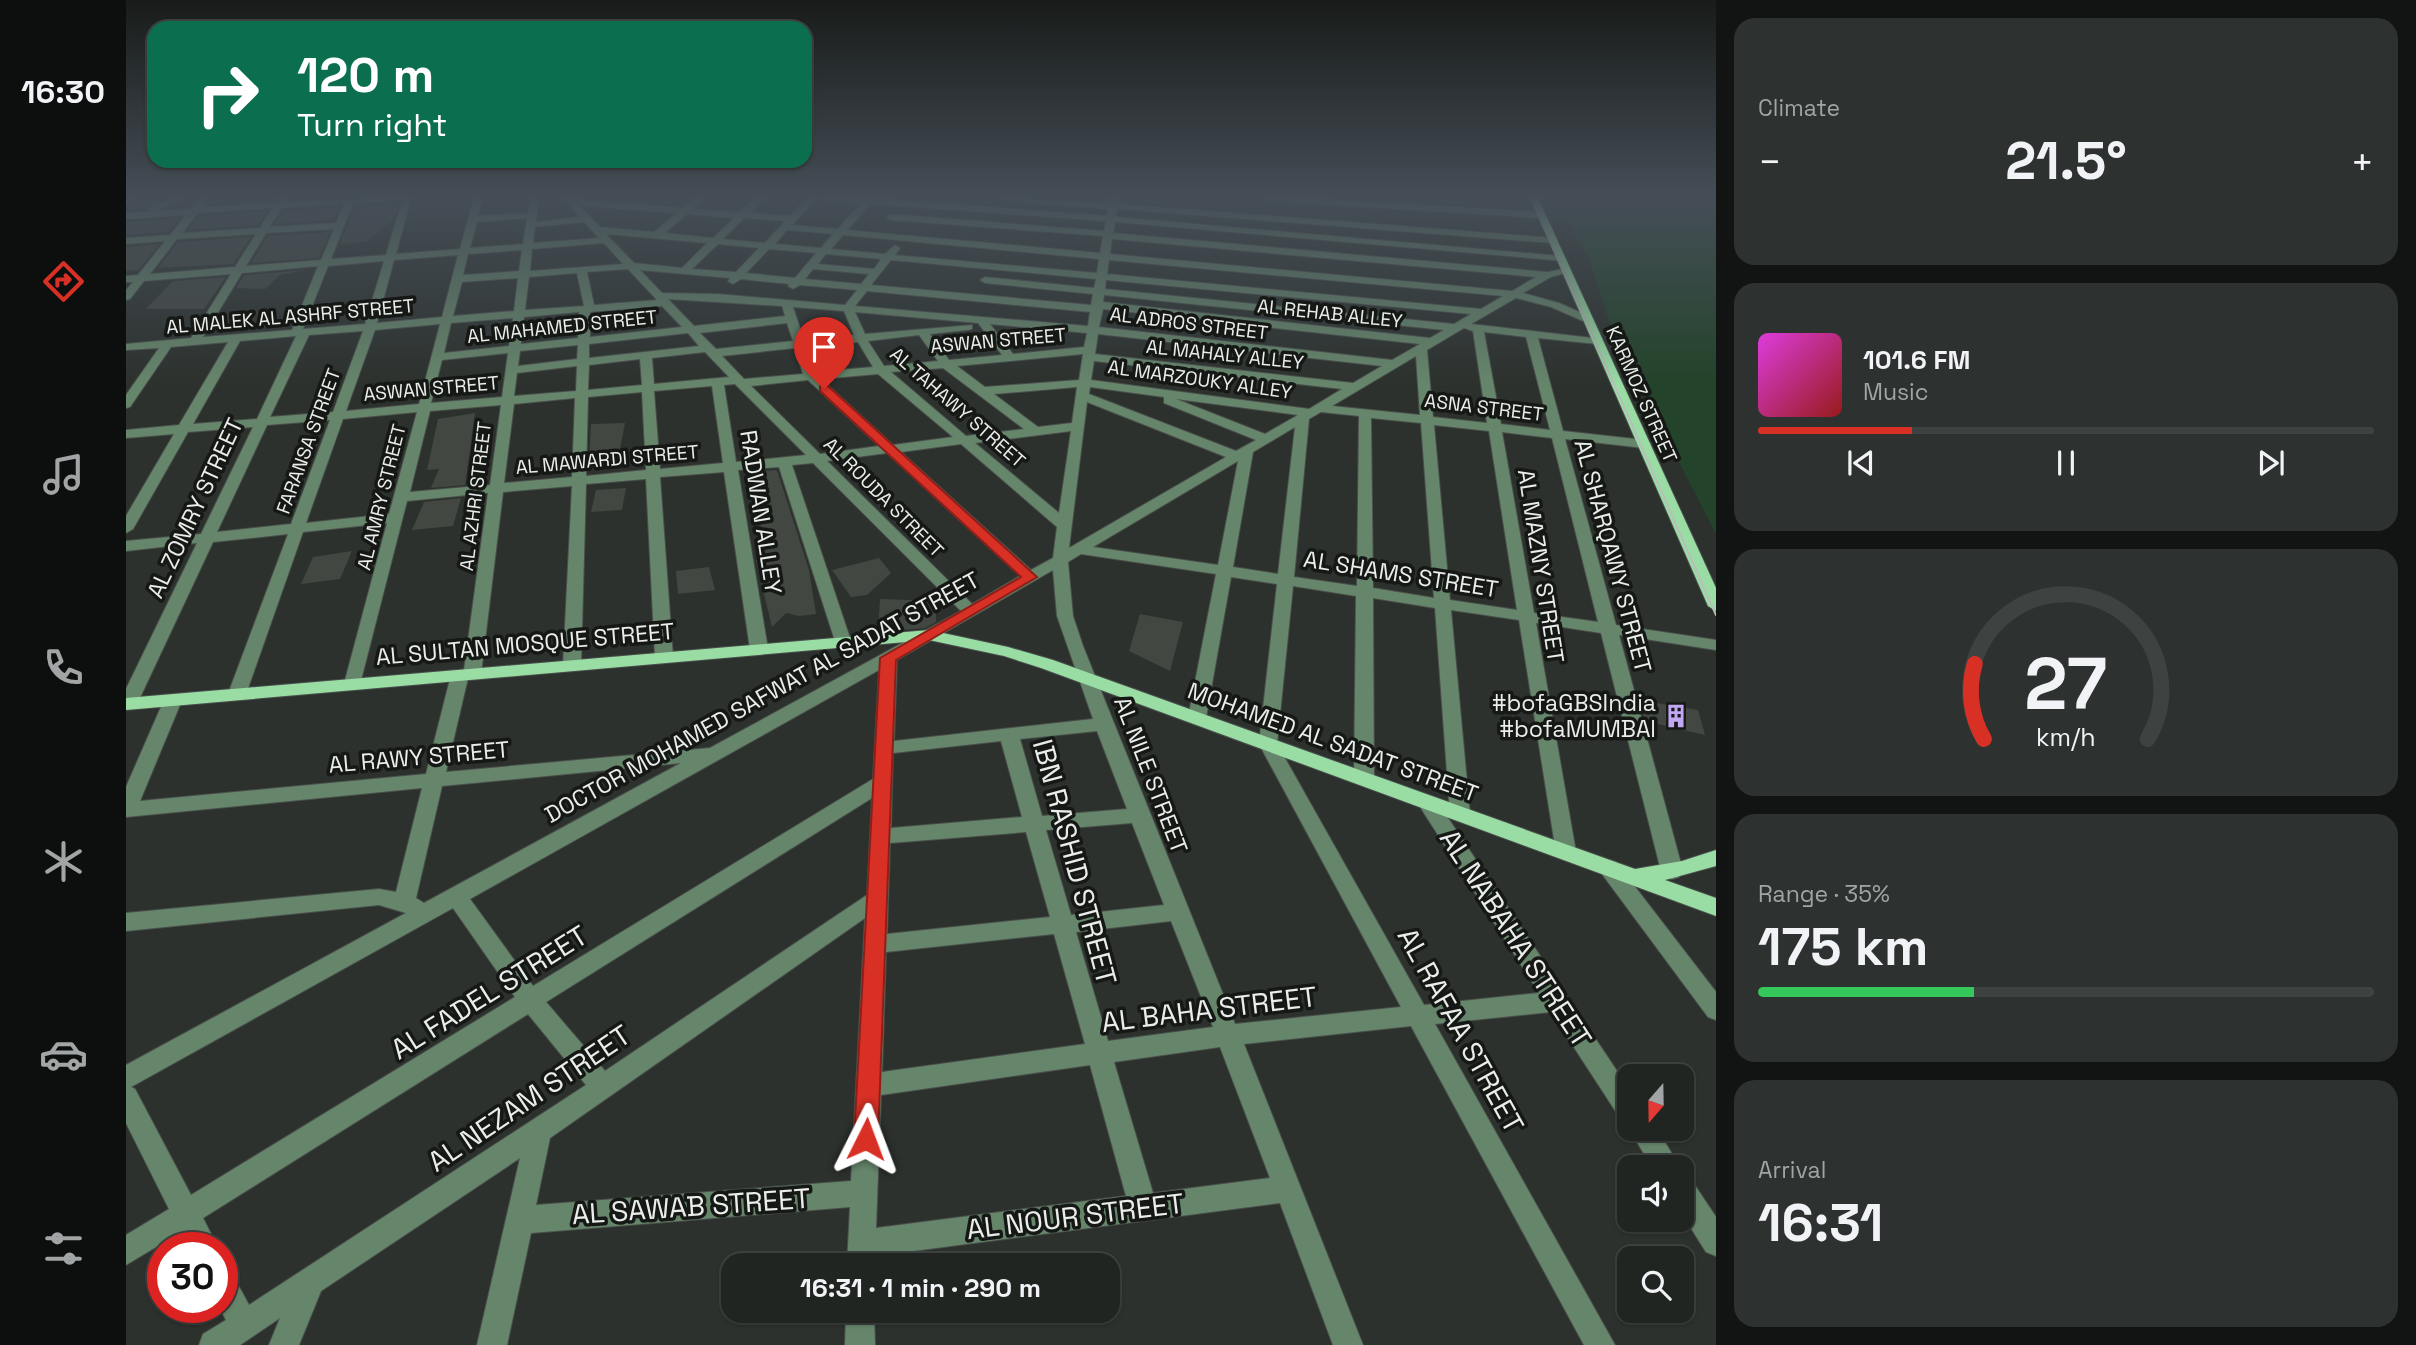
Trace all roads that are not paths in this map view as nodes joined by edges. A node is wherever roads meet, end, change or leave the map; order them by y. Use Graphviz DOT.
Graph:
graph roads {
  1 [pos="155,261"];
  2 [pos="244,261"];
  3 [pos="354,261"];
  4 [pos="389,261"];
  5 [pos="462,261"];
  6 [pos="526,261"];
  7 [pos="564,261"];
  8 [pos="627,261"];
  9 [pos="694,261"];
  10 [pos="753,261"];
  11 [pos="816,261"];
  12 [pos="885,261"];
  13 [pos="944,261"];
  14 [pos="996,261"];
  15 [pos="1055,261"];
  16 [pos="1105,261"];
  17 [pos="1276,261"];
  18 [pos="1387,261"];
  19 [pos="1524,261"];
  20 [pos="1561,261"];
  21 [pos="325,263"];
  22 [pos="993,265"];
  23 [pos="1563,265"];
  24 [pos="632,266"];
  25 [pos="811,266"];
  26 [pos="238,270"];
  27 [pos="581,270"];
  28 [pos="565,271"];
  29 [pos="684,271"];
  30 [pos="1274,271"];
  31 [pos="877,272"];
  32 [pos="524,274"];
  33 [pos="1548,275"];
  34 [pos="738,276"];
  35 [pos="142,278"];
  36 [pos="126,279"];
  37 [pos="457,279"];
  38 [pos="985,280"];
  39 [pos="797,281"];
  40 [pos="865,287"];
  41 [pos="1101,287"];
  42 [pos="1272,292"];
  43 [pos="1515,294"];
  44 [pos="126,297"];
  45 [pos="718,297"];
  46 [pos="975,298"];
  47 [pos="664,299"];
  48 [pos="783,302"];
  49 [pos="848,308"];
  50 [pos="587,309"];
  51 [pos="1270,309"];
  52 [pos="518,315"];
  53 [pos="964,318"];
  54 [pos="791,319"];
  55 [pos="1587,319"];
  56 [pos="1480,320"];
  57 [pos="447,321"];
  58 [pos="982,322"];
  59 [pos="370,327"];
  60 [pos="1457,327"];
  61 [pos="691,329"];
  62 [pos="1094,330"];
  63 [pos="922,331"];
  64 [pos="300,333"];
  65 [pos="1531,334"];
  66 [pos="236,338"];
  67 [pos="861,338"];
  68 [pos="583,341"];
  69 [pos="1597,341"];
  70 [pos="194,342"];
  71 [pos="167,344"];
  72 [pos="799,344"];
  73 [pos="1427,345"];
  74 [pos="126,347"];
  75 [pos="513,349"];
  76 [pos="711,351"];
  77 [pos="1090,354"];
  78 [pos="646,355"];
  79 [pos="437,357"];
  80 [pos="1010,358"];
  81 [pos="582,362"];
  82 [pos="946,364"];
  83 [pos="1393,364"];
  84 [pos="511,370"];
  85 [pos="881,370"];
  86 [pos="810,376"];
  87 [pos="740,381"];
  88 [pos="717,382"];
  89 [pos="1356,387"];
  90 [pos="648,388"];
  91 [pos="1083,389"];
  92 [pos="1144,390"];
  93 [pos="983,391"];
  94 [pos="581,394"];
  95 [pos="506,401"];
  96 [pos="126,404"];
  97 [pos="424,408"];
  98 [pos="1311,413"];
  99 [pos="1365,413"];
  100 [pos="338,415"];
  101 [pos="1427,420"];
  102 [pos="261,422"];
  103 [pos="1078,426"];
  104 [pos="1495,428"];
  105 [pos="184,429"];
  106 [pos="1035,431"];
  107 [pos="126,434"];
  108 [pos="1557,435"];
  109 [pos="966,439"];
  110 [pos="1266,439"];
  111 [pos="1644,444"];
  112 [pos="890,449"];
  113 [pos="1242,453"];
  114 [pos="817,457"];
  115 [pos="784,462"];
  116 [pos="730,467"];
  117 [pos="654,474"];
  118 [pos="578,481"];
  119 [pos="496,488"];
  120 [pos="401,497"];
  121 [pos="396,518"];
  122 [pos="1065,526"];
  123 [pos="297,528"];
  124 [pos="126,529"];
  125 [pos="207,538"];
  126 [pos="126,547"];
  127 [pos="1079,549"];
  128 [pos="1060,561"];
  129 [pos="1224,571"];
  130 [pos="1030,577"];
  131 [pos="1286,580"];
  132 [pos="1365,592"];
  133 [pos="1442,604"];
  134 [pos="1716,606"];
  135 [pos="971,612"];
  136 [pos="1526,616"];
  137 [pos="1608,628"];
  138 [pos="929,635"];
  139 [pos="843,641"];
  140 [pos="1716,645"];
  141 [pos="759,649"];
  142 [pos="664,657"];
  143 [pos="888,658"];
  144 [pos="572,665"];
  145 [pos="466,674"];
  146 [pos="1087,678"];
  147 [pos="353,684"];
  148 [pos="237,694"];
  149 [pos="173,700"];
  150 [pos="127,704"];
  151 [pos="1196,718"];
  152 [pos="1105,724"];
  153 [pos="1009,735"];
  154 [pos="1268,744"];
  155 [pos="884,748"];
  156 [pos="716,753"];
  157 [pos="1364,779"];
  158 [pos="434,780"];
  159 [pos="882,782"];
  160 [pos="1427,802"];
  161 [pos="126,809"];
  162 [pos="1460,814"];
  163 [pos="1139,815"];
  164 [pos="1034,823"];
  165 [pos="880,836"];
  166 [pos="1566,852"];
  167 [pos="1716,858"];
  168 [pos="1609,868"];
  169 [pos="1672,871"];
  170 [pos="1633,877"];
  171 [pos="456,896"];
  172 [pos="877,899"];
  173 [pos="404,902"];
  174 [pos="1716,906"];
  175 [pos="1178,912"];
  176 [pos="424,914"];
  177 [pos="126,922"];
  178 [pos="1061,924"];
  179 [pos="875,944"];
  180 [pos="1557,1000"];
  181 [pos="531,1001"];
  182 [pos="1716,1010"];
  183 [pos="1418,1014"];
  184 [pos="1228,1035"];
  185 [pos="1097,1053"];
  186 [pos="131,1073"];
  187 [pos="869,1085"];
  188 [pos="603,1087"];
  189 [pos="1617,1092"];
  190 [pos="126,1097"];
  191 [pos="538,1131"];
  192 [pos="1288,1189"];
  193 [pos="863,1193"];
  194 [pos="1143,1207"];
  195 [pos="1694,1208"];
  196 [pos="186,1214"];
  197 [pos="520,1220"];
  198 [pos="196,1232"];
  199 [pos="1716,1242"];
  200 [pos="126,1251"];
  201 [pos="861,1253"];
  202 [pos="873,1253"];
  203 [pos="312,1279"];
  204 [pos="238,1314"];
  205 [pos="860,1323"];
  206 [pos="244,1325"];
  207 [pos="214,1345"];
  208 [pos="284,1345"];
  209 [pos="492,1345"];
  210 [pos="860,1345"];
  211 [pos="1348,1345"];
  212 [pos="1601,1345"];
  1 -- 35 [label="street"];
  2 -- 26 [label="street"];
  3 -- 21 [label="street"];
  4 -- 59 [label="street, FARANSA STREET"];
  5 -- 37 [label="street, AL AMRY STREET"];
  6 -- 32 [label="street, AL AZHRI STREET"];
  7 -- 28 [label="street"];
  8 -- 24 [label="street, AL ROUDA STREET"];
  9 -- 29 [label="street"];
  10 -- 34 [label="street"];
  11 -- 25 [label="street"];
  12 -- 31 [label="street"];
  13 -- 22 [label="street"];
  14 -- 22 [label="street"];
  15 -- 41 [label="street"];
  16 -- 41 [label="street, AL NILE STREET"];
  17 -- 30 [label="street"];
  18 -- 33 [label="street"];
  19 -- 23 [label="street"];
  20 -- 23 [label="main road, KARMOZ STREET"];
  21 -- 26 [label="street"];
  21 -- 64 [label="street, AL ZOMRY STREET"];
  22 -- 38 [label="street"];
  22 -- 41 [label="street"];
  23 -- 33 [label="street, DOCTOR MOHAMED SAFWAT AL SADAT STREET"];
  23 -- 55 [label="main road, KARMOZ STREET"];
  24 -- 27 [label="street, AL REHAB ALLEY"];
  24 -- 29 [label="street, AL REHAB ALLEY"];
  24 -- 47 [label="street, AL ROUDA STREET"];
  25 -- 31 [label="street"];
  25 -- 39 [label="street"];
  26 -- 35 [label="street"];
  26 -- 70 [label="street"];
  27 -- 28 [label="street, AL REHAB ALLEY"];
  27 -- 50 [label="street"];
  28 -- 32 [label="street, AL REHAB ALLEY"];
  29 -- 34 [label="street, AL REHAB ALLEY"];
  30 -- 41 [label="street"];
  30 -- 42 [label="street"];
  30 -- 43 [label="street"];
  31 -- 40 [label="street"];
  32 -- 37 [label="street, AL REHAB ALLEY"];
  32 -- 52 [label="street, AL AZHRI STREET"];
  33 -- 43 [label="street, DOCTOR MOHAMED SAFWAT AL SADAT STREET"];
  34 -- 39 [label="street, AL REHAB ALLEY"];
  34 -- 45 [label="street"];
  35 -- 36 [label="street"];
  35 -- 44 [label="street"];
  37 -- 57 [label="street, AL AMRY STREET"];
  38 -- 41 [label="street"];
  38 -- 46 [label="street"];
  39 -- 40 [label="street, AL REHAB ALLEY"];
  39 -- 48 [label="street"];
  40 -- 46 [label="street, AL REHAB ALLEY"];
  40 -- 49 [label="street"];
  41 -- 42 [label="street"];
  41 -- 46 [label="street, AL REHAB ALLEY"];
  41 -- 51 [label="street"];
  41 -- 62 [label="street, AL NILE STREET"];
  41 -- 73 [label="street, AL REHAB ALLEY"];
  42 -- 51 [label="street"];
  42 -- 56 [label="street"];
  43 -- 55 [label="street"];
  43 -- 56 [label="street, DOCTOR MOHAMED SAFWAT AL SADAT STREET"];
  45 -- 47 [label="street, AL ADROS STREET"];
  45 -- 48 [label="street, AL ADROS STREET"];
  46 -- 53 [label="street"];
  47 -- 50 [label="street, AL MALEK AL ASHRF STREET"];
  47 -- 61 [label="street, AL ROUDA STREET"];
  48 -- 49 [label="street, AL ADROS STREET"];
  48 -- 54 [label="street"];
  49 -- 53 [label="street, AL ADROS STREET"];
  49 -- 67 [label="street, AL TAHAWY STREET"];
  50 -- 52 [label="street, AL MALEK AL ASHRF STREET"];
  50 -- 68 [label="street"];
  51 -- 60 [label="street"];
  52 -- 57 [label="street, AL MALEK AL ASHRF STREET"];
  52 -- 75 [label="street, AL AZHRI STREET"];
  53 -- 58 [label="street, AL ADROS STREET"];
  54 -- 61 [label="street, AL MAHAMED STREET"];
  54 -- 72 [label="street"];
  55 -- 69 [label="main road, KARMOZ STREET"];
  56 -- 60 [label="street, DOCTOR MOHAMED SAFWAT AL SADAT STREET"];
  56 -- 65 [label="street"];
  56 -- 104 [label="street, AL MAZNY STREET"];
  57 -- 59 [label="street, AL MALEK AL ASHRF STREET"];
  57 -- 79 [label="street, AL AMRY STREET"];
  58 -- 62 [label="street, AL ADROS STREET"];
  58 -- 63 [label="street"];
  58 -- 80 [label="street"];
  59 -- 64 [label="street, AL MALEK AL ASHRF STREET"];
  59 -- 100 [label="street, FARANSA STREET"];
  60 -- 73 [label="street, DOCTOR MOHAMED SAFWAT AL SADAT STREET"];
  61 -- 68 [label="street, AL MAHAMED STREET"];
  61 -- 76 [label="street, AL ROUDA STREET"];
  62 -- 77 [label="street, AL NILE STREET"];
  62 -- 83 [label="street, AL ADROS STREET"];
  63 -- 67 [label="street"];
  63 -- 82 [label="street"];
  64 -- 66 [label="street, AL MALEK AL ASHRF STREET"];
  64 -- 102 [label="street, AL ZOMRY STREET"];
  65 -- 69 [label="street"];
  65 -- 108 [label="street, AL SHARQAWY STREET"];
  66 -- 70 [label="street, AL MALEK AL ASHRF STREET"];
  66 -- 105 [label="street"];
  67 -- 72 [label="street"];
  67 -- 85 [label="street, AL TAHAWY STREET"];
  68 -- 75 [label="street, AL MAHAMED STREET"];
  68 -- 81 [label="street"];
  69 -- 111 [label="main road, KARMOZ STREET"];
  70 -- 71 [label="street, AL MALEK AL ASHRF STREET"];
  71 -- 74 [label="street, AL MALEK AL ASHRF STREET"];
  71 -- 96 [label="street"];
  72 -- 76 [label="street"];
  72 -- 86 [label="street"];
  73 -- 83 [label="street, DOCTOR MOHAMED SAFWAT AL SADAT STREET"];
  73 -- 101 [label="street"];
  75 -- 79 [label="street, AL MAHAMED STREET"];
  75 -- 84 [label="street, AL AZHRI STREET"];
  76 -- 78 [label="street"];
  76 -- 87 [label="street, AL ROUDA STREET"];
  77 -- 80 [label="street, ASWAN STREET"];
  77 -- 89 [label="street, AL MAHALY ALLEY"];
  77 -- 91 [label="street, AL NILE STREET"];
  78 -- 81 [label="street"];
  78 -- 90 [label="street"];
  79 -- 97 [label="street, AL AMRY STREET"];
  80 -- 82 [label="street, ASWAN STREET"];
  81 -- 84 [label="street"];
  81 -- 94 [label="street"];
  82 -- 85 [label="street, ASWAN STREET"];
  82 -- 93 [label="street"];
  83 -- 89 [label="street, DOCTOR MOHAMED SAFWAT AL SADAT STREET"];
  84 -- 95 [label="street, AL AZHRI STREET"];
  85 -- 86 [label="street, ASWAN STREET"];
  85 -- 109 [label="street, AL TAHAWY STREET"];
  86 -- 87 [label="street, ASWAN STREET"];
  86 -- 112 [label="street"];
  87 -- 88 [label="street, ASWAN STREET"];
  87 -- 114 [label="street, AL ROUDA STREET"];
  88 -- 90 [label="street, ASWAN STREET"];
  88 -- 116 [label="street, RADWAN ALLEY"];
  89 -- 98 [label="street, DOCTOR MOHAMED SAFWAT AL SADAT STREET"];
  90 -- 94 [label="street, ASWAN STREET"];
  90 -- 117 [label="street"];
  91 -- 92 [label="street, AL MARZOUKY ALLEY"];
  91 -- 93 [label="street"];
  91 -- 103 [label="street, AL NILE STREET"];
  91 -- 113 [label="street"];
  92 -- 98 [label="street, AL MARZOUKY ALLEY"];
  92 -- 110 [label="street"];
  93 -- 106 [label="street"];
  94 -- 95 [label="street, ASWAN STREET"];
  94 -- 118 [label="street"];
  95 -- 97 [label="street, ASWAN STREET"];
  95 -- 119 [label="street, AL AZHRI STREET"];
  97 -- 100 [label="street, ASWAN STREET"];
  97 -- 120 [label="street, AL AMRY STREET"];
  98 -- 99 [label="street, ASNA STREET"];
  98 -- 110 [label="street, DOCTOR MOHAMED SAFWAT AL SADAT STREET"];
  98 -- 131 [label="street"];
  99 -- 101 [label="street, ASNA STREET"];
  99 -- 132 [label="street"];
  100 -- 102 [label="street, ASWAN STREET"];
  100 -- 123 [label="street, FARANSA STREET"];
  101 -- 104 [label="street, ASNA STREET"];
  101 -- 133 [label="street"];
  102 -- 105 [label="street, ASWAN STREET"];
  102 -- 125 [label="street, AL ZOMRY STREET"];
  103 -- 106 [label="street, AL MAWARDI STREET"];
  103 -- 122 [label="street, AL NILE STREET"];
  104 -- 108 [label="street, ASNA STREET"];
  104 -- 136 [label="street, AL MAZNY STREET"];
  105 -- 107 [label="street, ASWAN STREET"];
  105 -- 124 [label="street"];
  106 -- 109 [label="street, AL MAWARDI STREET"];
  108 -- 111 [label="street, ASNA STREET"];
  108 -- 137 [label="street, AL SHARQAWY STREET"];
  109 -- 112 [label="street, AL MAWARDI STREET"];
  109 -- 122 [label="street, AL TAHAWY STREET"];
  110 -- 113 [label="street, DOCTOR MOHAMED SAFWAT AL SADAT STREET"];
  111 -- 134 [label="main road, KARMOZ STREET"];
  112 -- 114 [label="street, AL MAWARDI STREET"];
  112 -- 130 [label="street"];
  113 -- 127 [label="street, DOCTOR MOHAMED SAFWAT AL SADAT STREET"];
  113 -- 129 [label="street"];
  114 -- 115 [label="street, AL MAWARDI STREET"];
  114 -- 135 [label="street, AL ROUDA STREET"];
  115 -- 116 [label="street, AL MAWARDI STREET"];
  115 -- 139 [label="street"];
  116 -- 117 [label="street, AL MAWARDI STREET"];
  116 -- 141 [label="street, RADWAN ALLEY"];
  117 -- 118 [label="street, AL MAWARDI STREET"];
  117 -- 142 [label="street"];
  118 -- 119 [label="street, AL MAWARDI STREET"];
  118 -- 144 [label="street"];
  119 -- 120 [label="street, AL MAWARDI STREET"];
  119 -- 145 [label="street, AL AZHRI STREET"];
  120 -- 121 [label="street, AL AMRY STREET"];
  121 -- 123 [label="street"];
  121 -- 147 [label="street, AL AMRY STREET"];
  122 -- 128 [label="street, AL NILE STREET"];
  123 -- 125 [label="street"];
  123 -- 148 [label="street, FARANSA STREET"];
  125 -- 126 [label="street"];
  125 -- 150 [label="street, AL ZOMRY STREET"];
  127 -- 128 [label="street, DOCTOR MOHAMED SAFWAT AL SADAT STREET"];
  127 -- 129 [label="street, AL SHAMS STREET"];
  128 -- 130 [label="street, DOCTOR MOHAMED SAFWAT AL SADAT STREET"];
  128 -- 146 [label="street, AL NILE STREET"];
  129 -- 131 [label="street, AL SHAMS STREET"];
  129 -- 151 [label="street"];
  130 -- 135 [label="street, DOCTOR MOHAMED SAFWAT AL SADAT STREET"];
  131 -- 132 [label="street, AL SHAMS STREET"];
  131 -- 154 [label="street"];
  132 -- 133 [label="street, AL SHAMS STREET"];
  132 -- 157 [label="street"];
  133 -- 136 [label="street, AL SHAMS STREET"];
  133 -- 162 [label="street"];
  135 -- 138 [label="street, DOCTOR MOHAMED SAFWAT AL SADAT STREET"];
  136 -- 137 [label="street, AL SHAMS STREET"];
  136 -- 166 [label="street, AL MAZNY STREET"];
  137 -- 140 [label="street, AL SHAMS STREET"];
  137 -- 169 [label="street, AL SHARQAWY STREET"];
  138 -- 139 [label="main road, AL SULTAN MOSQUE STREET"];
  138 -- 143 [label="street, DOCTOR MOHAMED SAFWAT AL SADAT STREET"];
  138 -- 146 [label="main road, MOHAMED AL SADAT STREET"];
  139 -- 141 [label="main road, AL SULTAN MOSQUE STREET"];
  141 -- 142 [label="main road, AL SULTAN MOSQUE STREET"];
  142 -- 144 [label="main road, AL SULTAN MOSQUE STREET"];
  143 -- 155 [label="street"];
  143 -- 156 [label="street, DOCTOR MOHAMED SAFWAT AL SADAT STREET"];
  144 -- 145 [label="main road, AL SULTAN MOSQUE STREET"];
  145 -- 147 [label="main road, AL SULTAN MOSQUE STREET"];
  145 -- 158 [label="street, AL AZHRI STREET"];
  146 -- 151 [label="main road, MOHAMED AL SADAT STREET"];
  146 -- 152 [label="street, AL NILE STREET"];
  147 -- 148 [label="main road, AL SULTAN MOSQUE STREET"];
  148 -- 149 [label="main road, AL SULTAN MOSQUE STREET"];
  149 -- 150 [label="main road, AL SULTAN MOSQUE STREET"];
  149 -- 161 [label="street"];
  151 -- 154 [label="main road, MOHAMED AL SADAT STREET"];
  152 -- 153 [label="street"];
  152 -- 163 [label="street, AL NILE STREET"];
  153 -- 155 [label="street"];
  153 -- 164 [label="street, IBN RASHID STREET"];
  154 -- 157 [label="main road, MOHAMED AL SADAT STREET"];
  154 -- 183 [label="street, AL RAFAA STREET"];
  155 -- 159 [label="street"];
  156 -- 158 [label="street, AL RAWY STREET"];
  156 -- 171 [label="street, DOCTOR MOHAMED SAFWAT AL SADAT STREET"];
  157 -- 160 [label="main road, MOHAMED AL SADAT STREET"];
  158 -- 161 [label="street, AL RAWY STREET"];
  158 -- 173 [label="street, AL AZHRI STREET"];
  159 -- 165 [label="street"];
  159 -- 181 [label="street, AL FADEL STREET"];
  160 -- 162 [label="main road, MOHAMED AL SADAT STREET"];
  160 -- 180 [label="street, AL NABAHA STREET"];
  162 -- 166 [label="main road, MOHAMED AL SADAT STREET"];
  163 -- 164 [label="street"];
  163 -- 175 [label="street, AL NILE STREET"];
  164 -- 165 [label="street"];
  164 -- 178 [label="street, IBN RASHID STREET"];
  165 -- 172 [label="street"];
  166 -- 168 [label="main road, MOHAMED AL SADAT STREET"];
  167 -- 169 [label="main road"];
  168 -- 170 [label="main road, MOHAMED AL SADAT STREET"];
  168 -- 182 [label="street"];
  169 -- 170 [label="main road"];
  170 -- 174 [label="main road, MOHAMED AL SADAT STREET"];
  171 -- 176 [label="street, DOCTOR MOHAMED SAFWAT AL SADAT STREET"];
  171 -- 181 [label="street"];
  172 -- 179 [label="street"];
  172 -- 188 [label="street, AL NEZAM STREET"];
  173 -- 176 [label="street"];
  173 -- 177 [label="street"];
  175 -- 178 [label="street"];
  175 -- 184 [label="street, AL NILE STREET"];
  176 -- 186 [label="street, DOCTOR MOHAMED SAFWAT AL SADAT STREET"];
  178 -- 179 [label="street"];
  178 -- 185 [label="street, IBN RASHID STREET"];
  179 -- 187 [label="street"];
  180 -- 183 [label="street, AL BAHA STREET"];
  180 -- 189 [label="street, AL NABAHA STREET"];
  181 -- 188 [label="street"];
  181 -- 196 [label="street, AL FADEL STREET"];
  183 -- 184 [label="street, AL BAHA STREET"];
  183 -- 212 [label="street, AL RAFAA STREET"];
  184 -- 185 [label="street, AL BAHA STREET"];
  184 -- 192 [label="street, AL NILE STREET"];
  185 -- 187 [label="street, AL BAHA STREET"];
  185 -- 194 [label="street, IBN RASHID STREET"];
  187 -- 193 [label="street"];
  188 -- 191 [label="street, AL NEZAM STREET"];
  190 -- 196 [label="street"];
  191 -- 197 [label="street"];
  191 -- 203 [label="street, AL NEZAM STREET"];
  192 -- 194 [label="street, AL NOUR STREET"];
  192 -- 211 [label="street, AL NILE STREET"];
  193 -- 197 [label="street, AL SAWAB STREET"];
  193 -- 201 [label="street"];
  194 -- 202 [label="street, AL NOUR STREET"];
  195 -- 199 [label="street"];
  196 -- 198 [label="street"];
  196 -- 200 [label="street, AL FADEL STREET"];
  197 -- 209 [label="street"];
  203 -- 206 [label="street, AL NEZAM STREET"];
  203 -- 208 [label="street"];
  204 -- 206 [label="street"];
  205 -- 210 [label="street"];
  206 -- 207 [label="street, AL NEZAM STREET"];
}
